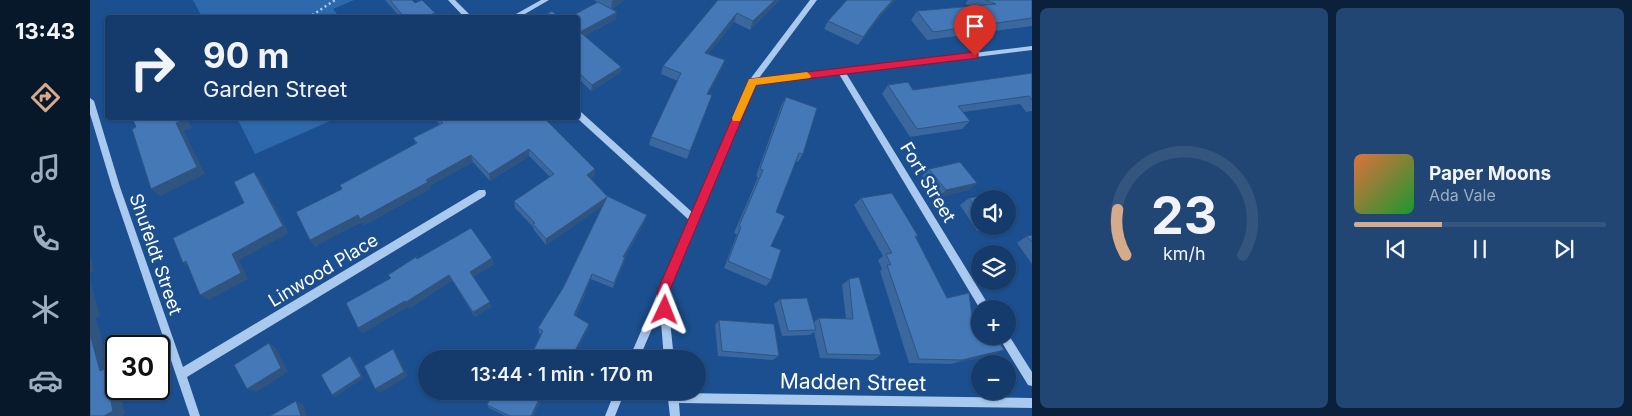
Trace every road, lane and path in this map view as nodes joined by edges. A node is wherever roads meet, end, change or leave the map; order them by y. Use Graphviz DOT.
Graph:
graph roads {
  1 [pos="335,0"];
  2 [pos="451,0"];
  3 [pos="546,0"];
  4 [pos="814,0"];
  5 [pos="312,15"];
  6 [pos="467,15"];
  7 [pos="518,15"];
  8 [pos="1032,48"];
  9 [pos="842,72"];
  10 [pos="752,82"];
  11 [pos="90,101"];
  12 [pos="580,116"];
  13 [pos="482,193"];
  14 [pos="694,219"];
  15 [pos="663,292"];
  16 [pos="981,300"];
  17 [pos="1010,345"];
  18 [pos="638,350"];
  19 [pos="668,350"];
  20 [pos="181,374"];
  21 [pos="1032,381"];
  22 [pos="706,396"];
  23 [pos="616,400"];
  24 [pos="673,400"];
  25 [pos="1032,403"];
  26 [pos="195,416"];
  27 [pos="610,416"];
  28 [pos="675,416"];
  1 -- 5 [label="path"];
  2 -- 6 [label="street"];
  3 -- 7 [label="street"];
  4 -- 10 [label="street"];
  8 -- 9 [label="street"];
  9 -- 10 [label="street"];
  9 -- 16 [label="street, Fort Street"];
  10 -- 14 [label="street"];
  11 -- 20 [label="street, Shufeldt Street"];
  12 -- 14 [label="street"];
  13 -- 20 [label="street, Linwood Place"];
  14 -- 15 [label="street"];
  15 -- 18 [label="street"];
  15 -- 19 [label="street"];
  17 -- 21 [label="street"];
  20 -- 26 [label="street, Shufeldt Street"];
  22 -- 25 [label="street, Madden Street"];
  23 -- 27 [label="street"];
  24 -- 28 [label="street"];
}
